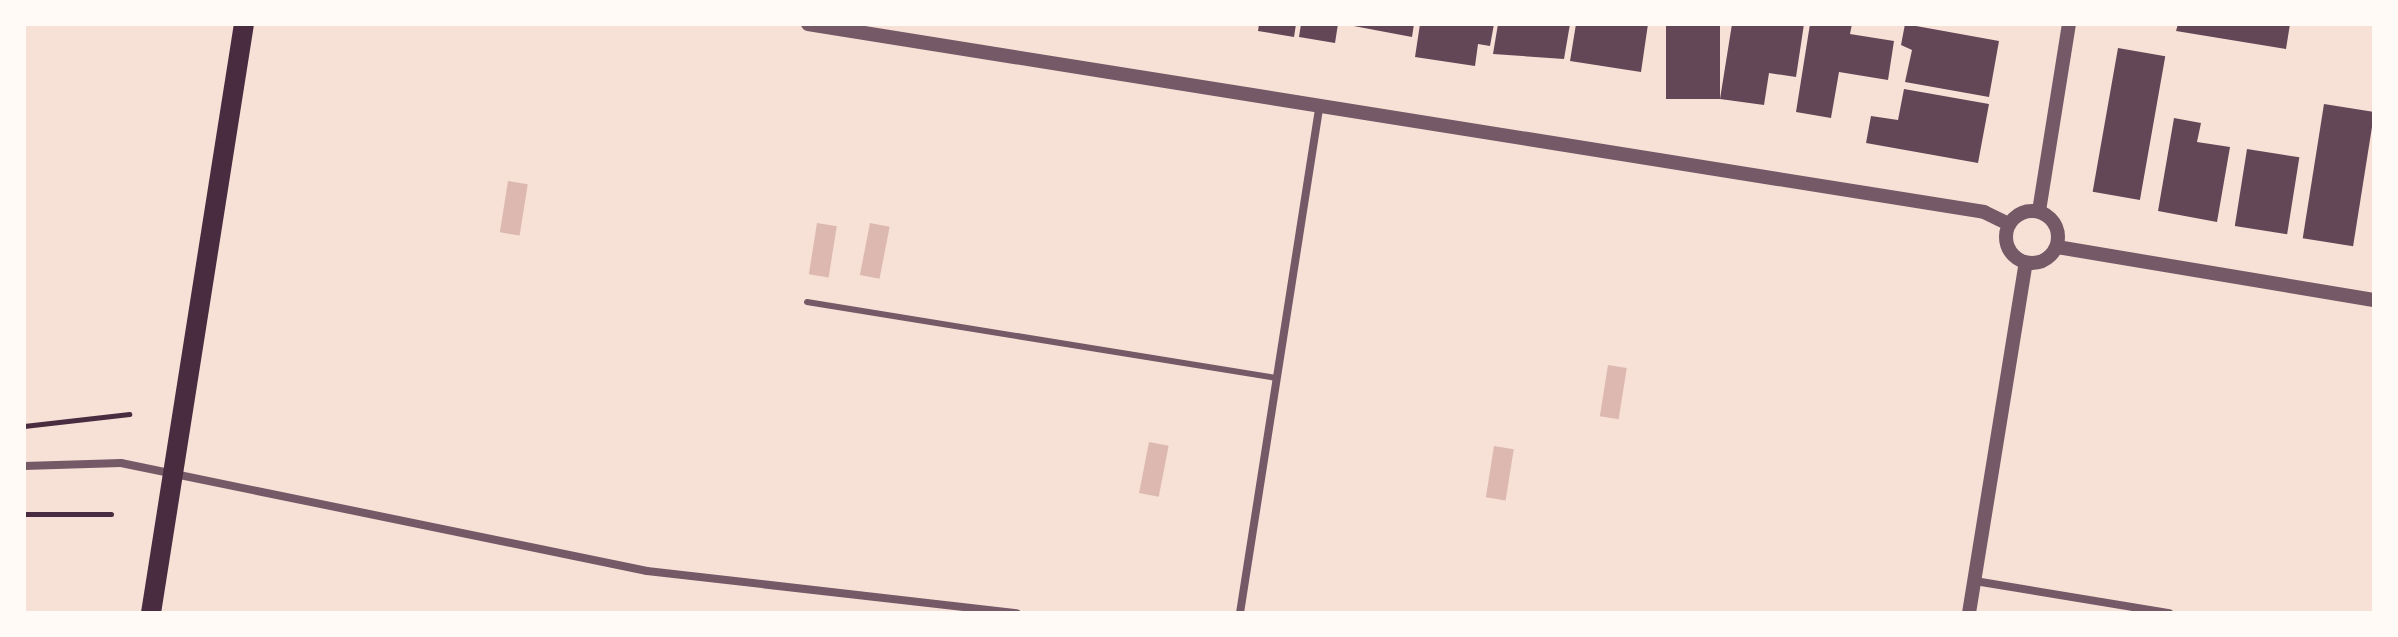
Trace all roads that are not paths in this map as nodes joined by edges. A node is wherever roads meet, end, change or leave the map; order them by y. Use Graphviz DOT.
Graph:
graph roads {
  1 [pos="244,24"];
  2 [pos="808,24"];
  3 [pos="2069,24"];
  4 [pos="1319,109"];
  5 [pos="2039,211"];
  6 [pos="2009,224"];
  7 [pos="2057,247"];
  8 [pos="2026,263"];
  9 [pos="2374,300"];
  10 [pos="807,302"];
  11 [pos="1276,378"];
  12 [pos="24,466"];
  13 [pos="174,477"];
  14 [pos="1975,581"];
  15 [pos="151,613"];
  16 [pos="1017,613"];
  17 [pos="1240,613"];
  18 [pos="1969,613"];
  19 [pos="2169,613"];
  1 -- 13 [label="main road"];
  2 -- 4 [label="street"];
  3 -- 5 [label="street"];
  4 -- 6 [label="street"];
  4 -- 11 [label="street"];
  5 -- 6 [label="street"];
  5 -- 7 [label="street"];
  6 -- 8 [label="street"];
  7 -- 8 [label="street"];
  7 -- 9 [label="street"];
  8 -- 14 [label="street"];
  10 -- 11 [label="lane"];
  11 -- 17 [label="street"];
  12 -- 13 [label="street"];
  13 -- 15 [label="main road"];
  13 -- 16 [label="street"];
  14 -- 18 [label="street"];
  14 -- 19 [label="street"];
}
